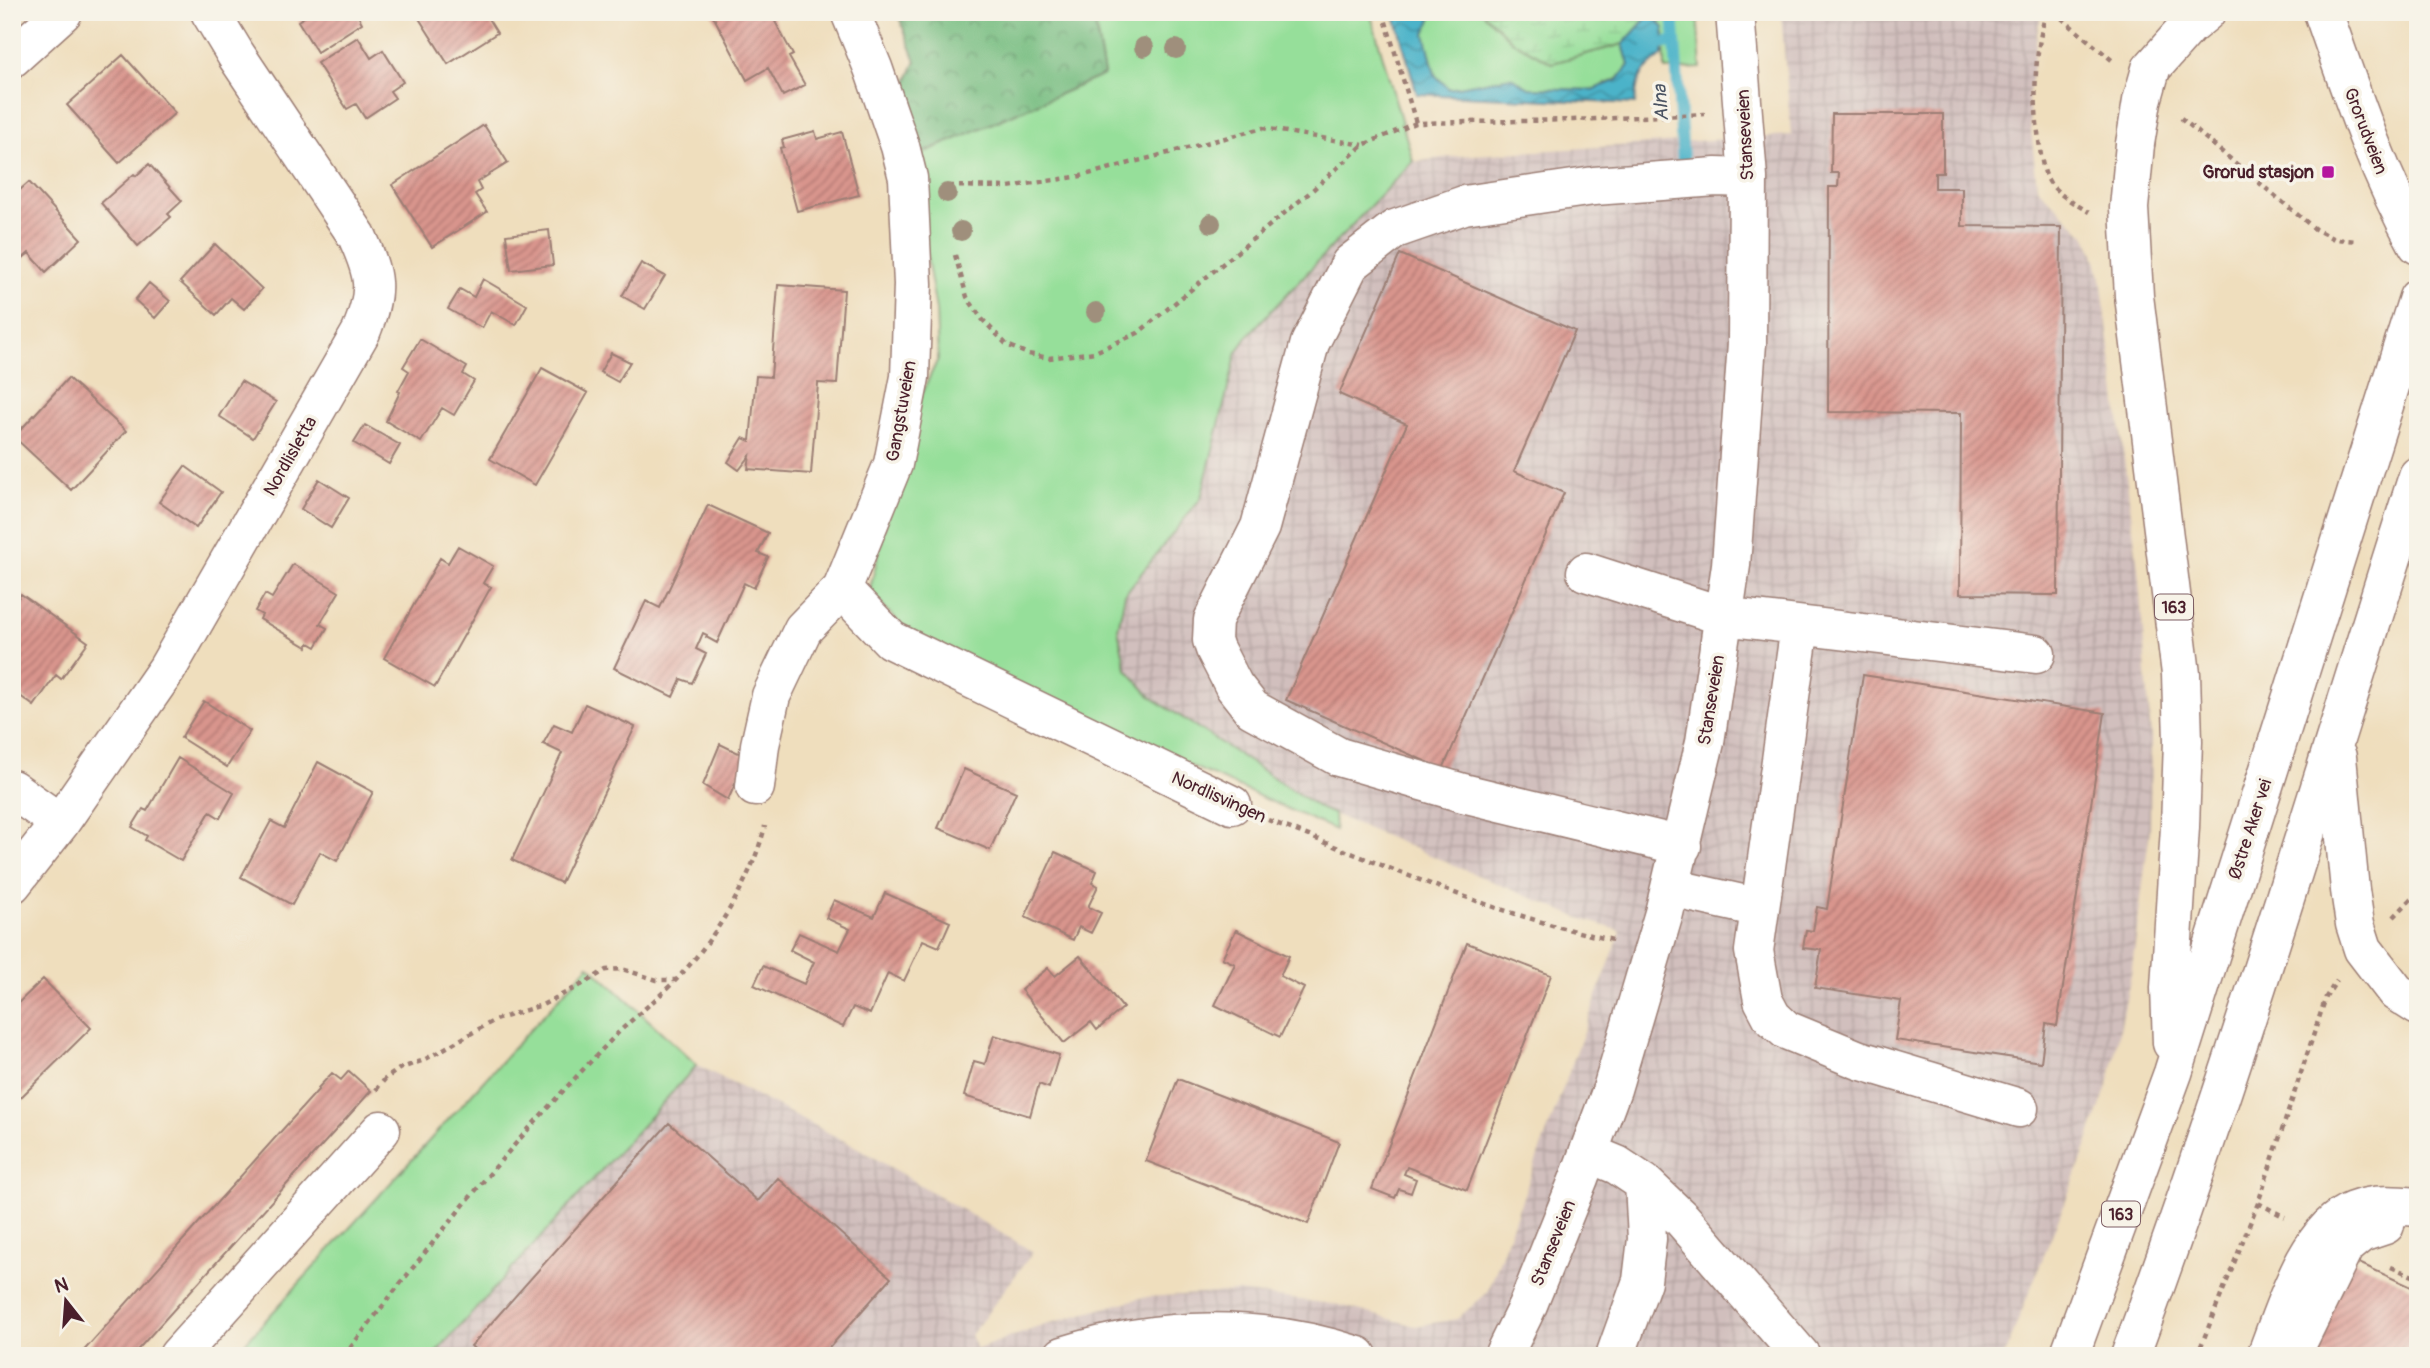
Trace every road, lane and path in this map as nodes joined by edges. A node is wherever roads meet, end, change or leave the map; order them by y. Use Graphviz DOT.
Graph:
graph roads {
  1 [pos="63,12"];
  2 [pos="210,12"];
  3 [pos="850,12"];
  4 [pos="1383,12"];
  5 [pos="1735,12"];
  6 [pos="2046,12"];
  7 [pos="2054,12"];
  8 [pos="2206,12"];
  9 [pos="2323,12"];
  10 [pos="2153,45"];
  11 [pos="12,58"];
  12 [pos="1691,114"];
  13 [pos="2180,117"];
  14 [pos="1416,123"];
  15 [pos="1363,145"];
  16 [pos="1748,178"];
  17 [pos="920,181"];
  18 [pos="2099,217"];
  19 [pos="2358,241"];
  20 [pos="2418,246"];
  21 [pos="953,248"];
  22 [pos="2418,298"];
  23 [pos="2417,478"];
  24 [pos="1586,572"];
  25 [pos="842,589"];
  26 [pos="1723,616"];
  27 [pos="1800,626"];
  28 [pos="2036,654"];
  29 [pos="2335,742"];
  30 [pos="755,787"];
  31 [pos="12,789"];
  32 [pos="1232,805"];
  33 [pos="60,823"];
  34 [pos="1682,846"];
  35 [pos="12,884"];
  36 [pos="1671,888"];
  37 [pos="2418,892"];
  38 [pos="1760,908"];
  39 [pos="2389,922"];
  40 [pos="1616,940"];
  41 [pos="2340,976"];
  42 [pos="675,980"];
  43 [pos="2418,1006"];
  44 [pos="2173,1073"];
  45 [pos="2286,1090"];
  46 [pos="2295,1091"];
  47 [pos="2019,1108"];
  48 [pos="381,1130"];
  49 [pos="1588,1153"];
  50 [pos="1644,1183"];
  51 [pos="2418,1208"];
  52 [pos="2418,1227"];
  53 [pos="178,1356"];
  54 [pos="344,1356"];
  55 [pos="1063,1356"];
  56 [pos="1358,1356"];
  57 [pos="1503,1356"];
  58 [pos="1615,1356"];
  59 [pos="1801,1356"];
  60 [pos="2070,1356"];
  61 [pos="2130,1356"];
  62 [pos="2197,1356"];
  63 [pos="2266,1356"];
  64 [pos="2291,1356"];
  1 -- 11 [label="main road"];
  2 -- 33 [label="main road, Nordlisletta"];
  3 -- 17 [label="main road, Gangstuveien"];
  4 -- 14 [label="path"];
  5 -- 16 [label="main road, Stanseveien"];
  6 -- 18 [label="path"];
  7 -- 10 [label="path"];
  8 -- 10 [label="main road"];
  9 -- 20 [label="main road, Grorudveien"];
  10 -- 44 [label="main road, 163, bridge"];
  12 -- 14 [label="path"];
  13 -- 19 [label="path"];
  14 -- 15 [label="path"];
  15 -- 17 [label="path"];
  15 -- 21 [label="path"];
  16 -- 26 [label="main road, Stanseveien"];
  16 -- 34 [label="main road"];
  17 -- 25 [label="main road, Gangstuveien"];
  22 -- 44 [label="main road, Østre Aker vei / 163"];
  23 -- 29 [label="main road"];
  24 -- 26 [label="main road"];
  25 -- 30 [label="main road, Gangstuveien"];
  25 -- 32 [label="main road, Nordlisvingen"];
  26 -- 27 [label="main road"];
  26 -- 34 [label="main road, Stanseveien"];
  27 -- 28 [label="main road"];
  27 -- 38 [label="main road"];
  29 -- 43 [label="main road"];
  29 -- 61 [label="main road"];
  30 -- 42 [label="path"];
  31 -- 33 [label="main road"];
  32 -- 40 [label="path, Nordlisvingen"];
  33 -- 35 [label="main road, Nordlisletta"];
  34 -- 36 [label="main road, Stanseveien"];
  36 -- 38 [label="main road"];
  36 -- 49 [label="main road, Stanseveien"];
  37 -- 39 [label="path"];
  38 -- 47 [label="main road"];
  41 -- 46 [label="path"];
  42 -- 48 [label="path"];
  42 -- 54 [label="path"];
  44 -- 60 [label="main road, Østre Aker vei / 163"];
  45 -- 46 [label="path"];
  46 -- 62 [label="path"];
  48 -- 53 [label="main road"];
  49 -- 50 [label="main road"];
  49 -- 57 [label="main road, Stanseveien"];
  50 -- 58 [label="main road"];
  50 -- 59 [label="main road"];
  51 -- 63 [label="main road"];
  52 -- 64 [label="main road"];
  55 -- 56 [label="main road"];
}
